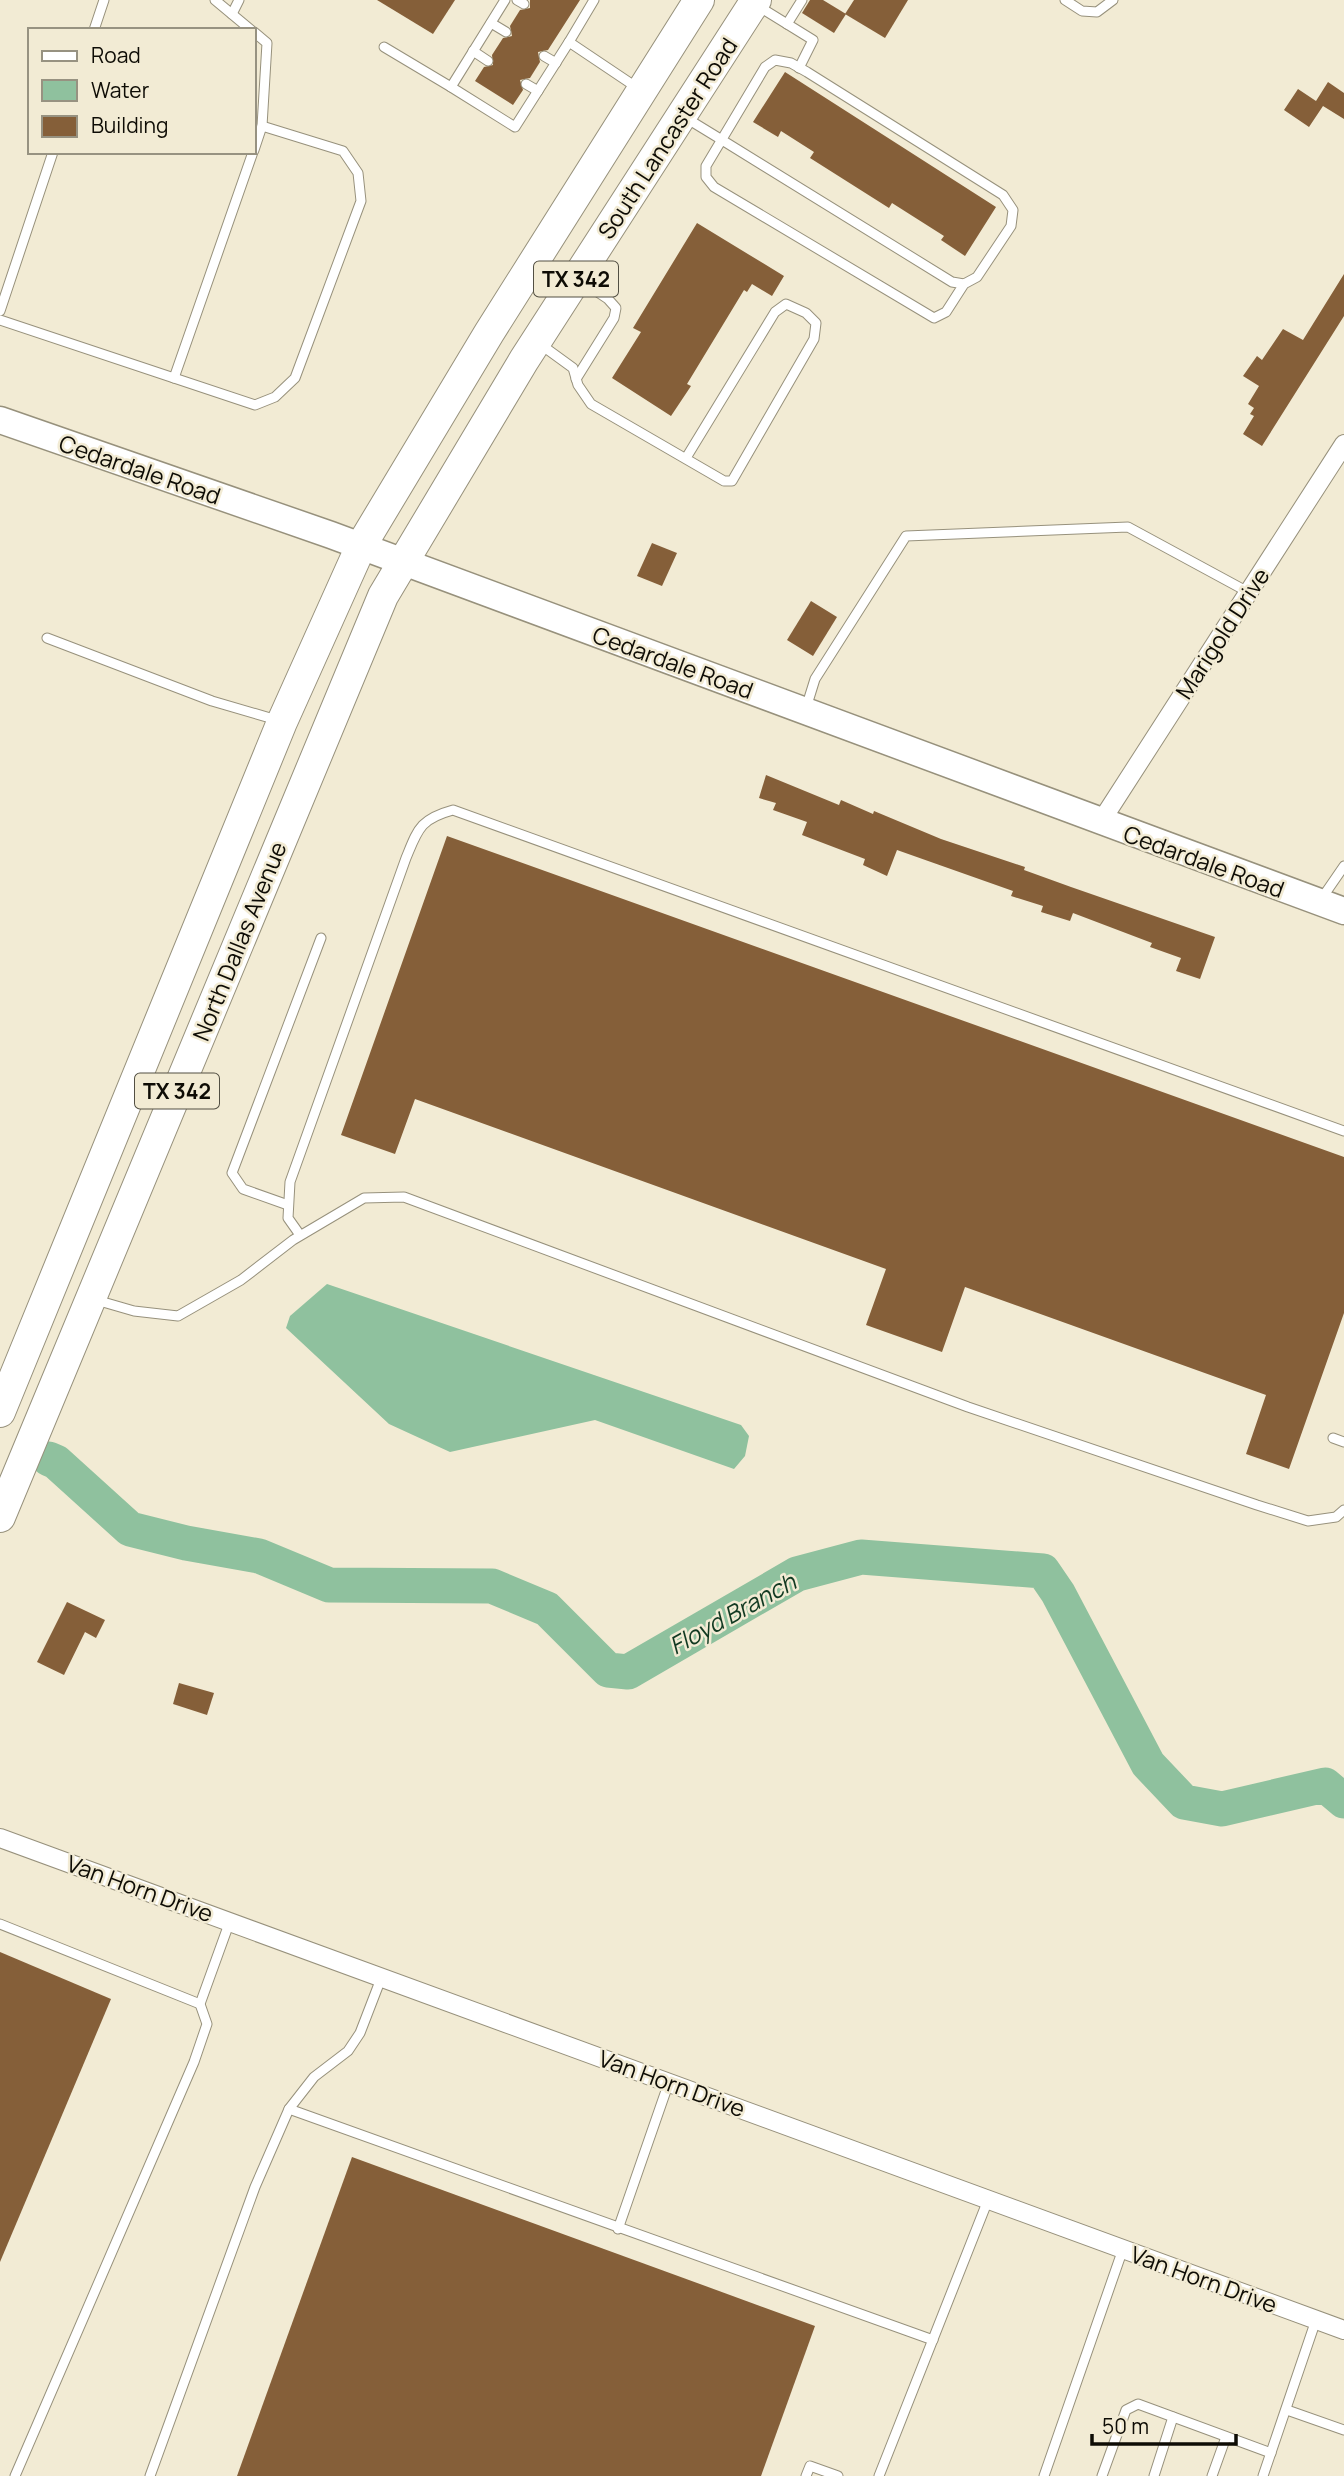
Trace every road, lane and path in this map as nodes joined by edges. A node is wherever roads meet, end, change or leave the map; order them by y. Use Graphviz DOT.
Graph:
graph roads {
  1 [pos="104,0"];
  2 [pos="215,0"];
  3 [pos="239,0"];
  4 [pos="505,0"];
  5 [pos="699,0"];
  6 [pos="802,0"];
  7 [pos="1065,0"];
  8 [pos="1113,0"];
  9 [pos="754,2"];
  10 [pos="578,3"];
  11 [pos="592,4"];
  12 [pos="232,14"];
  13 [pos="491,23"];
  14 [pos="787,24"];
  15 [pos="95,28"];
  16 [pos="248,28"];
  17 [pos="562,28"];
  18 [pos="506,32"];
  19 [pos="256,34"];
  20 [pos="571,39"];
  21 [pos="384,47"];
  22 [pos="473,51"];
  23 [pos="544,56"];
  24 [pos="488,61"];
  25 [pos="556,63"];
  26 [pos="799,68"];
  27 [pos="526,84"];
  28 [pos="451,88"];
  29 [pos="641,90"];
  30 [pos="538,91"];
  31 [pos="681,115"];
  32 [pos="262,126"];
  33 [pos="722,140"];
  34 [pos="256,143"];
  35 [pos="52,154"];
  36 [pos="252,154"];
  37 [pos="576,278"];
  38 [pos="964,284"];
  39 [pos="0,311"];
  40 [pos="0,320"];
  41 [pos="536,341"];
  42 [pos="174,378"];
  43 [pos="576,379"];
  44 [pos="0,420"];
  45 [pos="1344,444"];
  46 [pos="686,458"];
  47 [pos="361,546"];
  48 [pos="401,562"];
  49 [pos="1248,592"];
  50 [pos="47,638"];
  51 [pos="805,710"];
  52 [pos="282,722"];
  53 [pos="1100,823"];
  54 [pos="1344,866"];
  55 [pos="1318,902"];
  56 [pos="1344,911"];
  57 [pos="321,938"];
  58 [pos="1344,1131"];
  59 [pos="288,1205"];
  60 [pos="300,1235"];
  61 [pos="54,1285"];
  62 [pos="91,1299"];
  63 [pos="0,1412"];
  64 [pos="1333,1438"];
  65 [pos="1344,1442"];
  66 [pos="1344,1510"];
  67 [pos="0,1517"];
  68 [pos="0,1838"];
  69 [pos="230,1921"];
  70 [pos="0,1924"];
  71 [pos="382,1976"];
  72 [pos="200,2004"];
  73 [pos="669,2082"];
  74 [pos="289,2109"];
  75 [pos="988,2200"];
  76 [pos="618,2229"];
  77 [pos="1123,2249"];
  78 [pos="1316,2320"];
  79 [pos="1344,2330"];
  80 [pos="933,2340"];
  81 [pos="1287,2410"];
  82 [pos="1173,2417"];
  83 [pos="1344,2430"];
  84 [pos="1226,2437"];
  85 [pos="1271,2454"];
  86 [pos="15,2476"];
  87 [pos="150,2476"];
  88 [pos="806,2476"];
  89 [pos="838,2476"];
  90 [pos="879,2476"];
  91 [pos="1044,2476"];
  92 [pos="1102,2476"];
  93 [pos="1154,2476"];
  94 [pos="1212,2476"];
  95 [pos="1263,2476"];
  1 -- 15 [label="lane"];
  2 -- 12 [label="lane"];
  3 -- 12 [label="lane"];
  4 -- 13 [label="lane"];
  5 -- 29 [label="main road, South Lancaster Road / TX 342"];
  6 -- 14 [label="lane"];
  7 -- 8 [label="lane"];
  9 -- 14 [label="lane"];
  9 -- 31 [label="main road, South Lancaster Road / TX 342"];
  10 -- 11 [label="lane"];
  11 -- 20 [label="lane"];
  12 -- 16 [label="lane"];
  13 -- 18 [label="lane"];
  13 -- 22 [label="lane"];
  14 -- 26 [label="lane"];
  17 -- 20 [label="lane"];
  19 -- 32 [label="lane"];
  20 -- 25 [label="lane"];
  20 -- 29 [label="lane"];
  21 -- 28 [label="lane"];
  22 -- 24 [label="lane"];
  22 -- 28 [label="lane"];
  23 -- 25 [label="lane"];
  25 -- 30 [label="lane"];
  26 -- 33 [label="lane"];
  26 -- 38 [label="lane"];
  27 -- 30 [label="lane"];
  28 -- 30 [label="lane"];
  29 -- 47 [label="main road, South Lancaster Road / TX 342"];
  31 -- 33 [label="lane"];
  31 -- 37 [label="main road, South Lancaster Road / TX 342"];
  32 -- 34 [label="lane"];
  32 -- 42 [label="lane"];
  33 -- 38 [label="lane"];
  33 -- 38 [label="lane"];
  35 -- 39 [label="lane"];
  36 -- 42 [label="lane"];
  37 -- 41 [label="main road, South Lancaster Road / TX 342"];
  37 -- 43 [label="lane"];
  40 -- 42 [label="lane"];
  41 -- 43 [label="lane"];
  41 -- 48 [label="main road, South Lancaster Road / TX 342"];
  43 -- 46 [label="lane"];
  44 -- 47 [label="street, Cedardale Road"];
  45 -- 49 [label="street, Marigold Drive"];
  46 -- 46 [label="lane"];
  47 -- 48 [label="street, Cedardale Road"];
  47 -- 52 [label="main road, North Dallas Avenue / TX 342"];
  48 -- 51 [label="street, Cedardale Road"];
  48 -- 62 [label="main road, North Dallas Avenue / TX 342"];
  49 -- 51 [label="lane"];
  49 -- 53 [label="street, Marigold Drive"];
  50 -- 52 [label="lane"];
  51 -- 53 [label="street, Cedardale Road"];
  52 -- 61 [label="main road, North Dallas Avenue / TX 342"];
  53 -- 55 [label="street, Cedardale Road"];
  54 -- 55 [label="lane"];
  55 -- 56 [label="street, Cedardale Road"];
  57 -- 59 [label="lane"];
  58 -- 59 [label="lane"];
  59 -- 60 [label="lane"];
  60 -- 62 [label="lane"];
  60 -- 66 [label="lane"];
  61 -- 62 [label="main road"];
  61 -- 63 [label="main road, North Dallas Avenue / TX 342"];
  62 -- 67 [label="main road, North Dallas Avenue / TX 342"];
  64 -- 65 [label="lane"];
  68 -- 69 [label="street, Van Horn Drive"];
  69 -- 71 [label="street, Van Horn Drive"];
  69 -- 72 [label="lane"];
  70 -- 72 [label="lane"];
  71 -- 73 [label="street, Van Horn Drive"];
  71 -- 74 [label="lane"];
  72 -- 86 [label="lane"];
  73 -- 75 [label="street, Van Horn Drive"];
  73 -- 76 [label="lane"];
  74 -- 76 [label="lane"];
  74 -- 87 [label="lane"];
  75 -- 77 [label="street, Van Horn Drive"];
  75 -- 80 [label="lane"];
  76 -- 80 [label="lane"];
  77 -- 78 [label="street, Van Horn Drive"];
  77 -- 91 [label="lane"];
  78 -- 79 [label="street, Van Horn Drive"];
  78 -- 81 [label="lane"];
  80 -- 90 [label="lane"];
  81 -- 83 [label="lane"];
  81 -- 85 [label="lane"];
  82 -- 84 [label="lane"];
  82 -- 92 [label="lane"];
  82 -- 93 [label="lane"];
  84 -- 85 [label="lane"];
  84 -- 94 [label="lane"];
  85 -- 95 [label="lane"];
  88 -- 89 [label="lane"];
}
